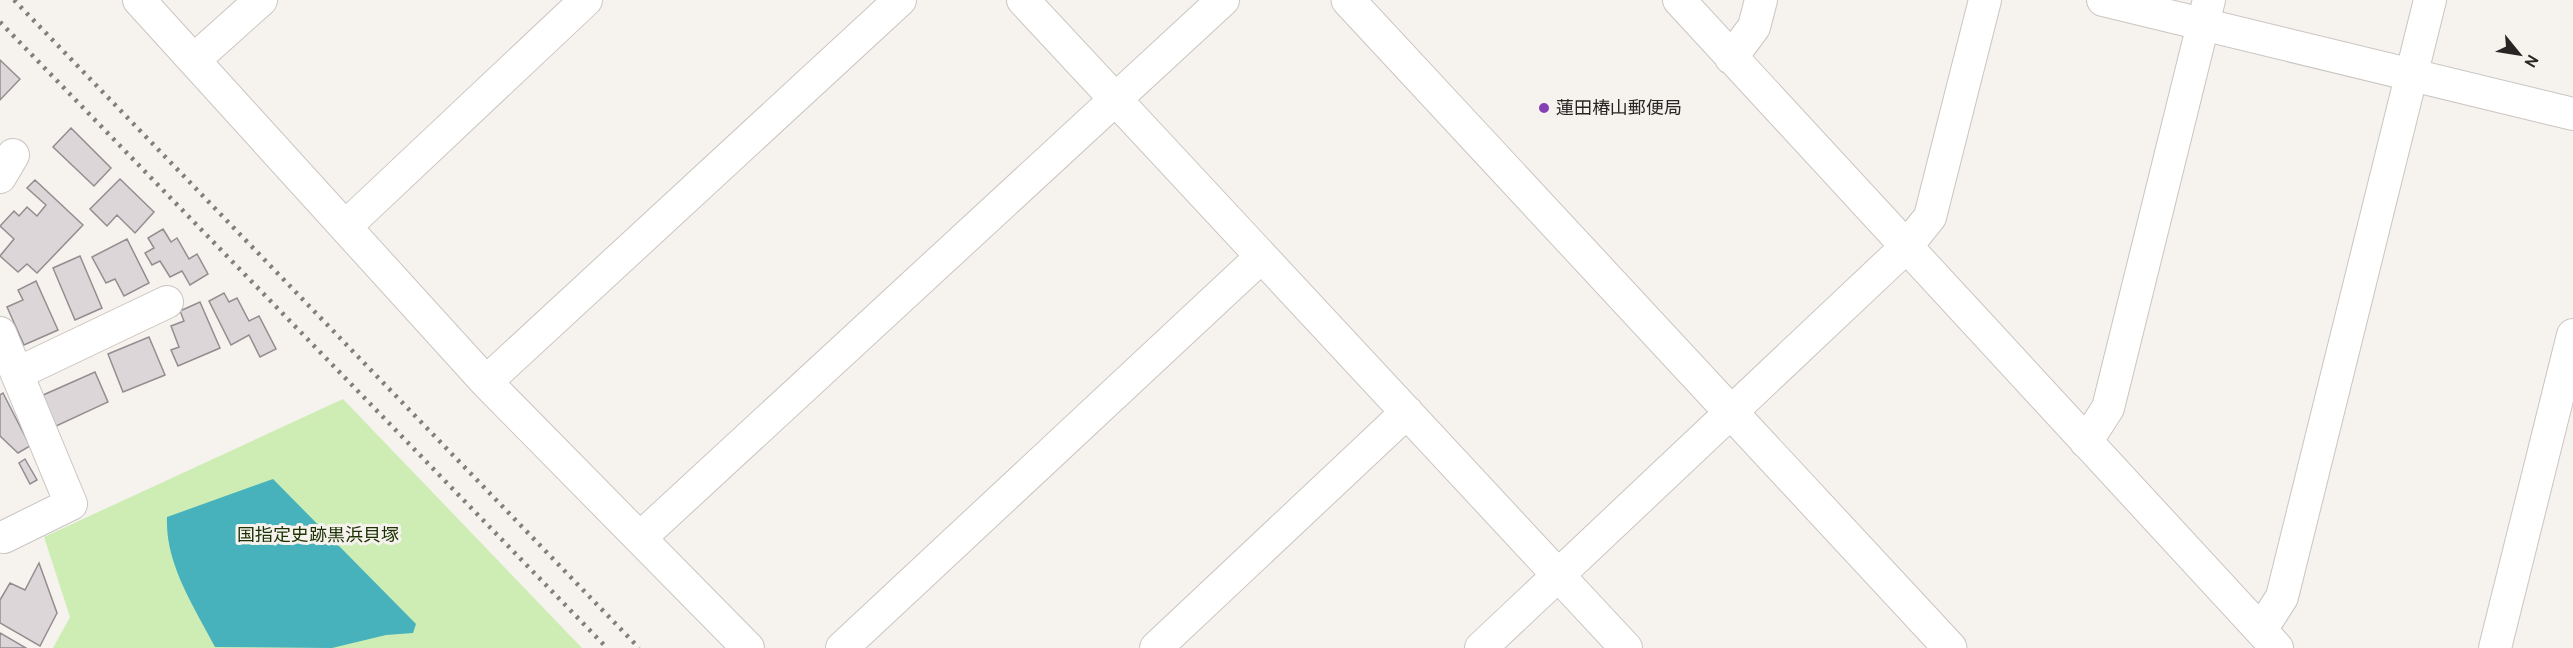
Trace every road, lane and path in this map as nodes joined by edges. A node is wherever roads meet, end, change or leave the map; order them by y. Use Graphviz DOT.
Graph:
graph roads {
  1 [pos="139,0"];
  2 [pos="261,0"];
  3 [pos="585,0"];
  4 [pos="900,0"];
  5 [pos="1023,0"];
  6 [pos="1223,0"];
  7 [pos="1347,0"];
  8 [pos="1679,0"];
  9 [pos="1761,0"];
  10 [pos="1985,0"];
  11 [pos="2103,0"];
  12 [pos="2430,0"];
  13 [pos="2206,12"];
  14 [pos="1731,58"];
  15 [pos="194,60"];
  16 [pos="2411,76"];
  17 [pos="1116,99"];
  18 [pos="2573,114"];
  19 [pos="345,227"];
  20 [pos="1905,248"];
  21 [pos="1261,257"];
  22 [pos="167,302"];
  23 [pos="0,333"];
  24 [pos="2573,335"];
  25 [pos="18,373"];
  26 [pos="486,382"];
  27 [pos="1407,412"];
  28 [pos="1730,412"];
  29 [pos="2086,442"];
  30 [pos="2,536"];
  31 [pos="640,538"];
  32 [pos="1559,576"];
  33 [pos="2269,639"];
  34 [pos="748,648"];
  35 [pos="842,648"];
  36 [pos="1156,648"];
  37 [pos="1481,648"];
  38 [pos="1626,648"];
  39 [pos="1950,648"];
  40 [pos="2495,648"];
  1 -- 15 [label="street"];
  2 -- 15 [label="street"];
  3 -- 19 [label="street"];
  4 -- 26 [label="street"];
  5 -- 17 [label="street"];
  6 -- 17 [label="street"];
  7 -- 28 [label="street"];
  8 -- 14 [label="street"];
  9 -- 14 [label="street"];
  10 -- 20 [label="street"];
  11 -- 13 [label="street"];
  12 -- 16 [label="street"];
  13 -- 16 [label="street"];
  13 -- 29 [label="street"];
  14 -- 20 [label="street"];
  15 -- 19 [label="street"];
  16 -- 18 [label="street"];
  16 -- 33 [label="street"];
  17 -- 21 [label="street"];
  17 -- 31 [label="street"];
  19 -- 26 [label="street"];
  20 -- 28 [label="street"];
  20 -- 29 [label="street"];
  21 -- 27 [label="street"];
  21 -- 35 [label="street"];
  22 -- 25 [label="street"];
  23 -- 25 [label="street"];
  24 -- 40 [label="street"];
  25 -- 30 [label="street"];
  26 -- 31 [label="street"];
  27 -- 32 [label="street"];
  27 -- 36 [label="street"];
  28 -- 32 [label="street"];
  28 -- 39 [label="street"];
  29 -- 33 [label="street"];
  31 -- 34 [label="street"];
  32 -- 37 [label="street"];
  32 -- 38 [label="street"];
}
